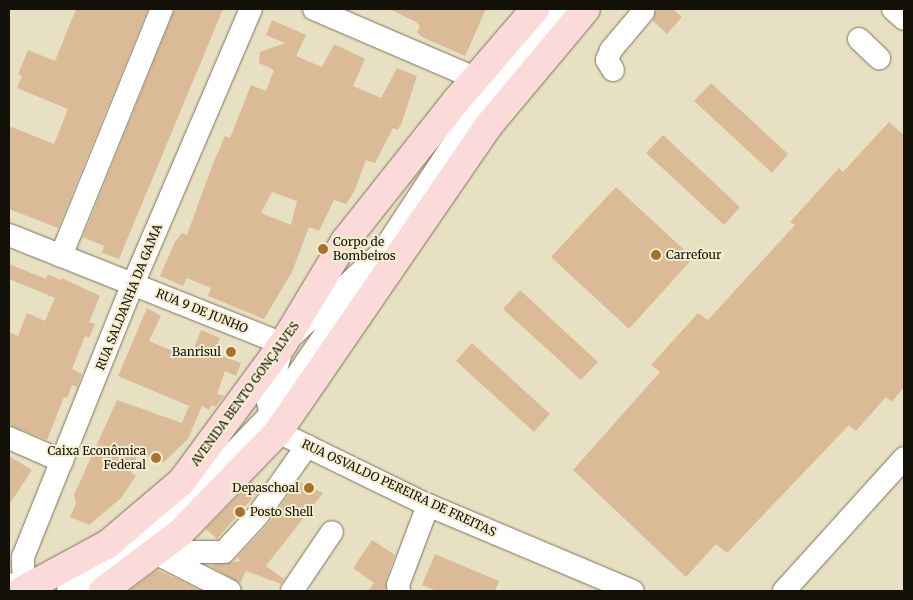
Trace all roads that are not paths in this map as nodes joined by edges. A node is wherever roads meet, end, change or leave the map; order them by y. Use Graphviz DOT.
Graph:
graph roads {
  1 [pos="162,9"];
  2 [pos="251,9"];
  3 [pos="314,9"];
  4 [pos="534,9"];
  5 [pos="562,9"];
  6 [pos="586,9"];
  7 [pos="893,9"];
  8 [pos="643,12"];
  9 [pos="904,19"];
  10 [pos="859,39"];
  11 [pos="878,58"];
  12 [pos="613,70"];
  13 [pos="475,78"];
  14 [pos="358,226"];
  15 [pos="9,235"];
  16 [pos="388,252"];
  17 [pos="61,256"];
  18 [pos="134,284"];
  19 [pos="283,344"];
  20 [pos="274,424"];
  21 [pos="9,438"];
  22 [pos="307,446"];
  23 [pos="904,458"];
  24 [pos="62,460"];
  25 [pos="428,505"];
  26 [pos="332,532"];
  27 [pos="159,548"];
  28 [pos="18,588"];
  29 [pos="68,591"];
  30 [pos="103,591"];
  31 [pos="230,591"];
  32 [pos="292,591"];
  33 [pos="399,591"];
  34 [pos="633,591"];
  35 [pos="784,591"];
  1 -- 17 [label="street"];
  2 -- 18 [label="street, RUA SALDANHA DA GAMA"];
  3 -- 13 [label="street"];
  4 -- 13 [label="main road, AVENIDA BENTO GONÇALVES"];
  5 -- 16 [label="street"];
  6 -- 16 [label="main road"];
  7 -- 9 [label="street"];
  8 -- 12 [label="street"];
  10 -- 11 [label="street"];
  13 -- 14 [label="main road, AVENIDA BENTO GONÇALVES"];
  14 -- 16 [label="street"];
  14 -- 19 [label="main road, AVENIDA BENTO GONÇALVES"];
  15 -- 17 [label="street, RUA 9 DE JUNHO"];
  16 -- 19 [label="street"];
  16 -- 20 [label="main road"];
  17 -- 18 [label="street, RUA 9 DE JUNHO"];
  18 -- 19 [label="street, RUA 9 DE JUNHO"];
  18 -- 24 [label="street, RUA SALDANHA DA GAMA"];
  19 -- 20 [label="street"];
  19 -- 28 [label="main road, AVENIDA BENTO GONÇALVES"];
  20 -- 22 [label="street, RUA OSVALDO PEREIRA DE FREITAS"];
  20 -- 27 [label="main road"];
  20 -- 29 [label="street"];
  21 -- 24 [label="street"];
  22 -- 25 [label="street, RUA OSVALDO PEREIRA DE FREITAS"];
  22 -- 27 [label="street"];
  23 -- 35 [label="street"];
  24 -- 28 [label="street, RUA SALDANHA DA GAMA"];
  25 -- 33 [label="street"];
  25 -- 34 [label="street, RUA OSVALDO PEREIRA DE FREITAS"];
  26 -- 32 [label="street"];
  27 -- 30 [label="main road"];
  27 -- 31 [label="street"];
}
